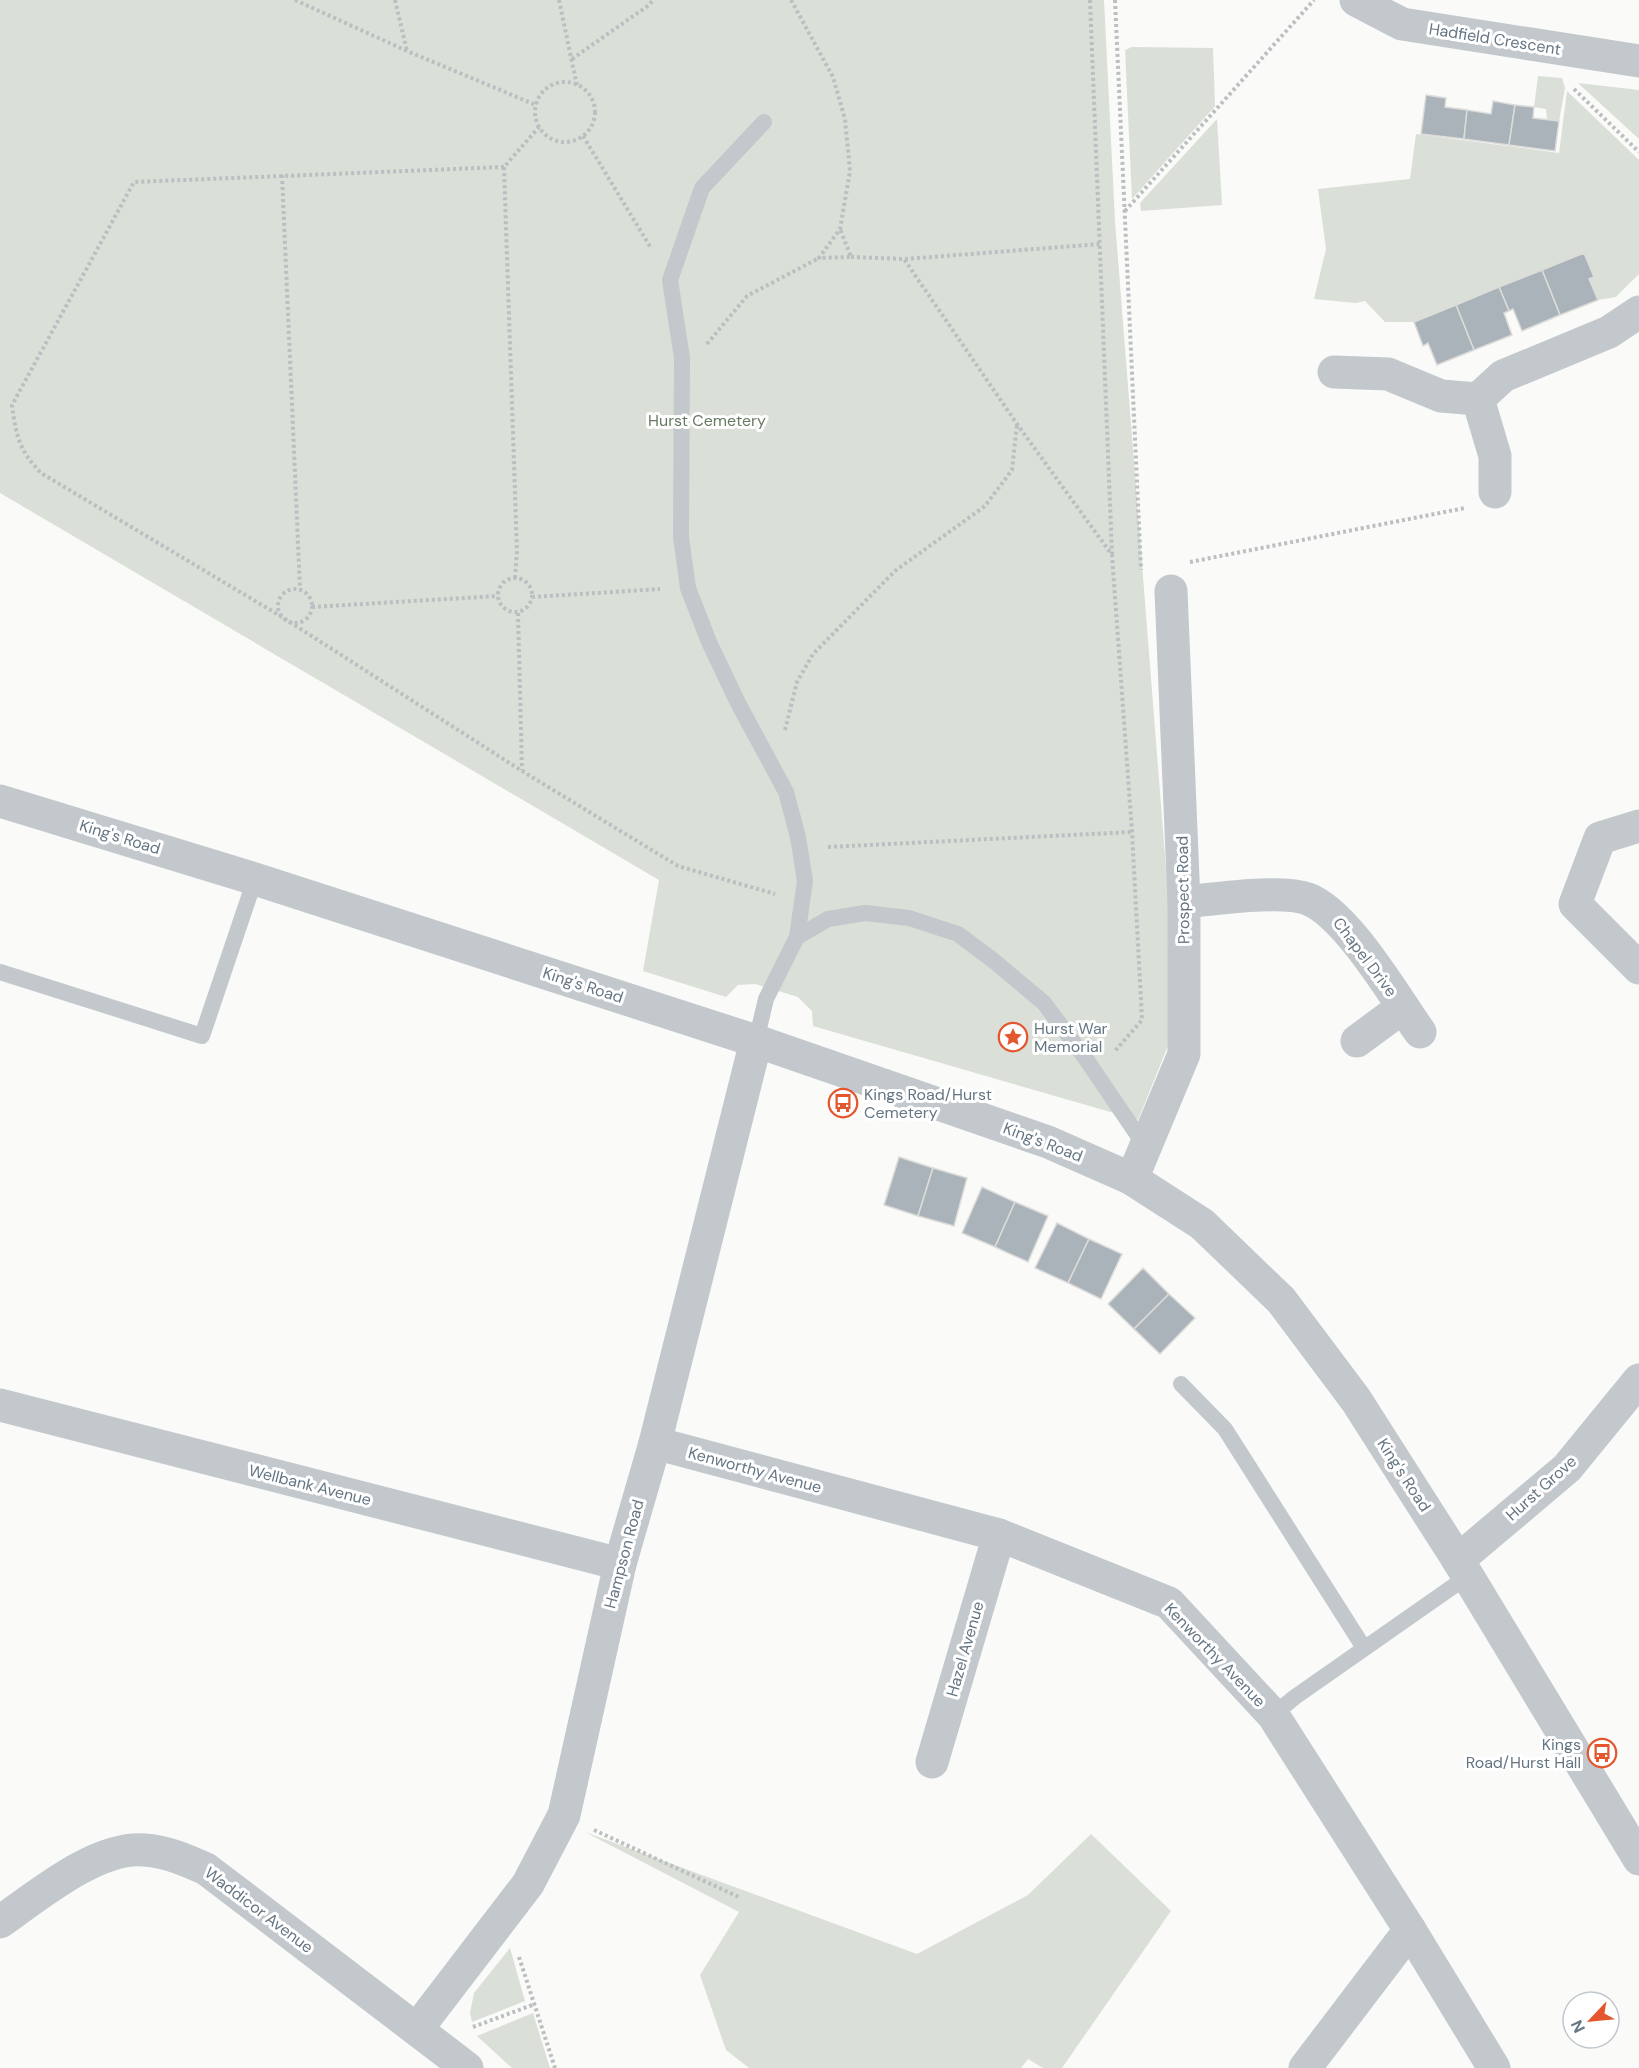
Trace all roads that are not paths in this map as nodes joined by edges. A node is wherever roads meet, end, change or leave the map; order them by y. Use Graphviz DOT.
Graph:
graph roads {
  1 [pos="1356,0"];
  2 [pos="1639,61"];
  3 [pos="764,122"];
  4 [pos="1639,312"];
  5 [pos="1334,372"];
  6 [pos="1478,399"];
  7 [pos="1495,492"];
  8 [pos="1171,591"];
  9 [pos="0,801"];
  10 [pos="1639,826"];
  11 [pos="255,879"];
  12 [pos="1184,902"];
  13 [pos="797,937"];
  14 [pos="1639,968"];
  15 [pos="0,972"];
  16 [pos="756,1041"];
  17 [pos="1357,1041"];
  18 [pos="1145,1146"];
  19 [pos="1132,1179"];
  20 [pos="1639,1380"];
  21 [pos="1181,1384"];
  22 [pos="0,1405"];
  23 [pos="655,1443"];
  24 [pos="999,1535"];
  25 [pos="620,1564"];
  26 [pos="1463,1568"];
  27 [pos="1364,1648"];
  28 [pos="1273,1715"];
  29 [pos="932,1762"];
  30 [pos="1639,1859"];
  31 [pos="0,1922"];
  32 [pos="1410,1930"];
  33 [pos="425,2036"];
  34 [pos="467,2068"];
  35 [pos="1305,2068"];
  36 [pos="1494,2068"];
  1 -- 2 [label="street, Hadfield Crescent"];
  3 -- 13 [label="lane"];
  4 -- 6 [label="street"];
  5 -- 6 [label="street"];
  6 -- 7 [label="street"];
  8 -- 12 [label="street, Prospect Road"];
  9 -- 11 [label="street, King's Road"];
  10 -- 14 [label="street"];
  11 -- 15 [label="lane"];
  11 -- 16 [label="street, King's Road"];
  12 -- 17 [label="street, Chapel Drive"];
  12 -- 18 [label="street, Prospect Road"];
  13 -- 16 [label="lane"];
  13 -- 18 [label="lane"];
  16 -- 19 [label="street, King's Road"];
  16 -- 23 [label="street, Hampson Road"];
  18 -- 19 [label="street, Prospect Road"];
  19 -- 26 [label="street, King's Road"];
  20 -- 26 [label="street, Hurst Grove"];
  21 -- 27 [label="lane"];
  22 -- 25 [label="street, Wellbank Avenue"];
  23 -- 24 [label="street, Kenworthy Avenue"];
  23 -- 25 [label="street, Hampson Road"];
  24 -- 28 [label="street, Kenworthy Avenue"];
  24 -- 29 [label="street, Hazel Avenue"];
  25 -- 33 [label="street, Hampson Road"];
  26 -- 27 [label="lane"];
  26 -- 30 [label="street, King's Road"];
  27 -- 28 [label="lane"];
  28 -- 32 [label="street, Kenworthy Avenue"];
  31 -- 33 [label="street, Waddicor Avenue"];
  32 -- 35 [label="street"];
  32 -- 36 [label="street, Kenworthy Avenue"];
  33 -- 34 [label="street, Waddicor Avenue"];
}
